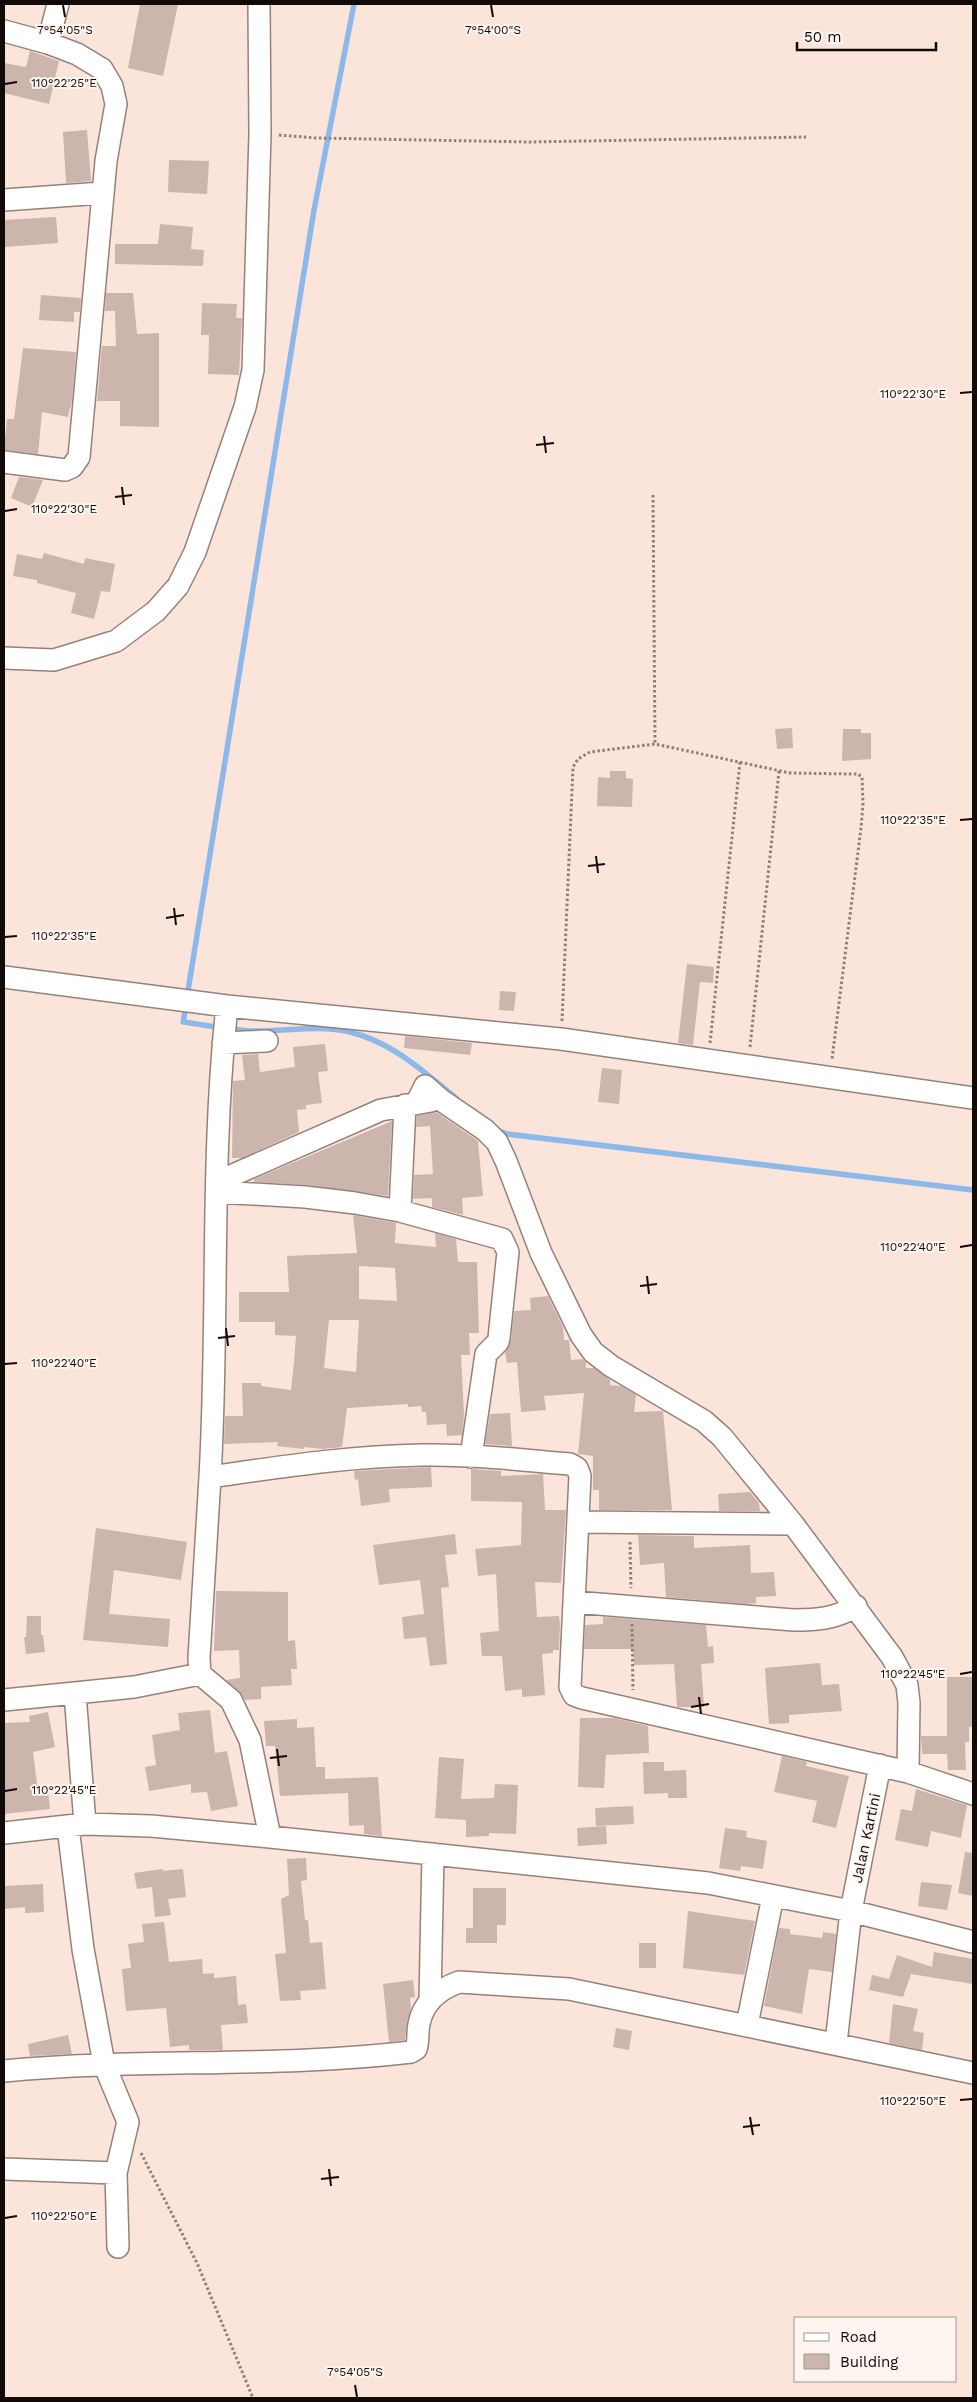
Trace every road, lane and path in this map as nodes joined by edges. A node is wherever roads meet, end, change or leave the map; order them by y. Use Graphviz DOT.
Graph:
graph roads {
  1 [pos="58,4"];
  2 [pos="259,4"];
  3 [pos="4,31"];
  4 [pos="48,44"];
  5 [pos="260,134"];
  6 [pos="806,137"];
  7 [pos="102,193"];
  8 [pos="4,200"];
  9 [pos="4,462"];
  10 [pos="653,495"];
  11 [pos="4,658"];
  12 [pos="654,744"];
  13 [pos="740,762"];
  14 [pos="779,771"];
  15 [pos="4,977"];
  16 [pos="225,1026"];
  17 [pos="561,1039"];
  18 [pos="267,1041"];
  19 [pos="708,1060"];
  20 [pos="748,1064"];
  21 [pos="830,1079"];
  22 [pos="973,1098"];
  23 [pos="411,1104"];
  24 [pos="217,1187"];
  25 [pos="400,1211"];
  26 [pos="471,1457"];
  27 [pos="210,1477"];
  28 [pos="578,1522"];
  29 [pos="793,1524"];
  30 [pos="574,1602"];
  31 [pos="856,1606"];
  32 [pos="200,1674"];
  33 [pos="75,1693"];
  34 [pos="4,1700"];
  35 [pos="880,1766"];
  36 [pos="908,1772"];
  37 [pos="973,1794"];
  38 [pos="76,1825"];
  39 [pos="4,1833"];
  40 [pos="270,1837"];
  41 [pos="433,1854"];
  42 [pos="773,1896"];
  43 [pos="851,1911"];
  44 [pos="973,1942"];
  45 [pos="430,2000"];
  46 [pos="747,2025"];
  47 [pos="836,2043"];
  48 [pos="104,2064"];
  49 [pos="4,2071"];
  50 [pos="973,2072"];
  51 [pos="140,2150"];
  52 [pos="4,2169"];
  53 [pos="116,2173"];
  54 [pos="118,2247"];
  55 [pos="253,2398"];
  1 -- 4 [label="street"];
  2 -- 5 [label="street"];
  3 -- 4 [label="street"];
  4 -- 7 [label="street"];
  5 -- 6 [label="path"];
  5 -- 11 [label="street"];
  7 -- 8 [label="street"];
  7 -- 9 [label="street"];
  10 -- 12 [label="path"];
  12 -- 13 [label="path"];
  12 -- 17 [label="path"];
  13 -- 14 [label="path"];
  13 -- 19 [label="path"];
  14 -- 20 [label="path"];
  14 -- 21 [label="path"];
  15 -- 16 [label="street"];
  16 -- 17 [label="street"];
  16 -- 18 [label="street"];
  16 -- 24 [label="street"];
  17 -- 19 [label="street"];
  19 -- 20 [label="street"];
  20 -- 21 [label="street"];
  21 -- 22 [label="street"];
  23 -- 24 [label="street"];
  23 -- 25 [label="street"];
  23 -- 29 [label="street"];
  24 -- 25 [label="street"];
  24 -- 27 [label="street"];
  25 -- 26 [label="street"];
  26 -- 27 [label="street"];
  26 -- 28 [label="street"];
  27 -- 32 [label="street"];
  28 -- 29 [label="street"];
  28 -- 30 [label="street"];
  29 -- 31 [label="street"];
  30 -- 31 [label="street"];
  30 -- 35 [label="street"];
  31 -- 36 [label="street"];
  32 -- 33 [label="street"];
  32 -- 40 [label="street"];
  33 -- 34 [label="street"];
  33 -- 38 [label="street"];
  35 -- 36 [label="street"];
  35 -- 43 [label="street, Jalan Kartini"];
  36 -- 37 [label="street"];
  38 -- 39 [label="street"];
  38 -- 40 [label="street"];
  38 -- 48 [label="street"];
  40 -- 41 [label="street"];
  41 -- 42 [label="street"];
  41 -- 45 [label="street"];
  42 -- 43 [label="street"];
  42 -- 46 [label="street"];
  43 -- 44 [label="street"];
  43 -- 47 [label="street, Jalan Kartini"];
  45 -- 46 [label="street"];
  45 -- 48 [label="street"];
  46 -- 47 [label="street"];
  47 -- 50 [label="street"];
  48 -- 49 [label="street"];
  48 -- 53 [label="street"];
  51 -- 55 [label="path"];
  52 -- 53 [label="street"];
  53 -- 54 [label="street"];
}
